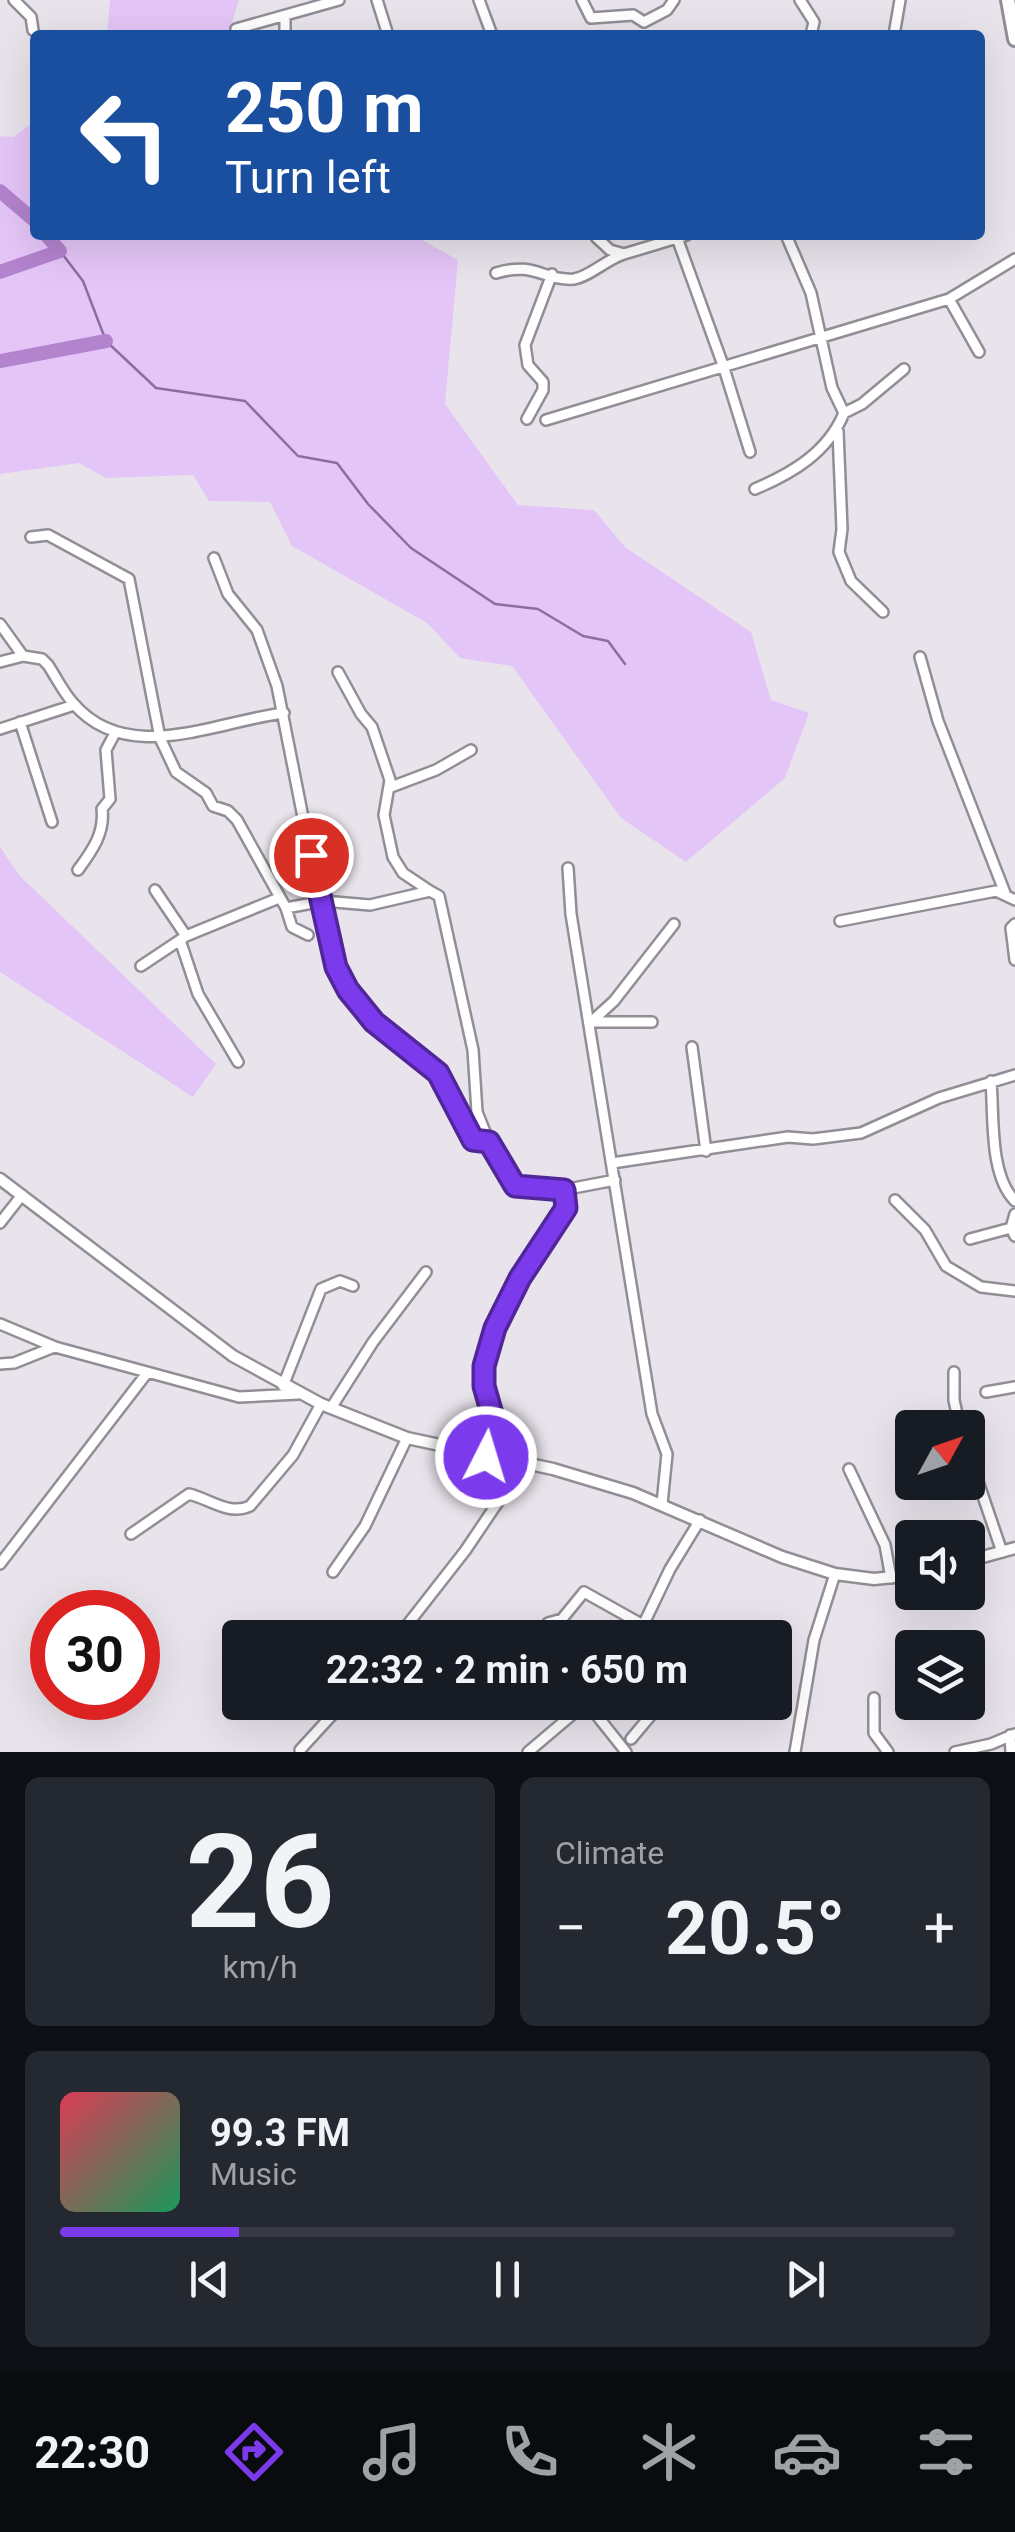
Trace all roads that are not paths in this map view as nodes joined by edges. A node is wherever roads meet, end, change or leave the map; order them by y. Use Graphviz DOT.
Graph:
graph roads {
  1 [pos="14,0"];
  2 [pos="340,0"];
  3 [pos="377,0"];
  4 [pos="479,0"];
  5 [pos="582,0"];
  6 [pos="674,0"];
  7 [pos="800,0"];
  8 [pos="900,0"];
  9 [pos="1012,2"];
  10 [pos="286,17"];
  11 [pos="236,29"];
  12 [pos="33,30"];
  13 [pos="286,30"];
  14 [pos="386,30"];
  15 [pos="490,30"];
  16 [pos="812,30"];
  17 [pos="895,30"];
  18 [pos="1015,39"];
  19 [pos="599,240"];
  20 [pos="667,240"];
  21 [pos="680,240"];
  22 [pos="788,240"];
  23 [pos="624,254"];
  24 [pos="1015,260"];
  25 [pos="496,273"];
  26 [pos="552,274"];
  27 [pos="950,299"];
  28 [pos="822,334"];
  29 [pos="979,352"];
  30 [pos="724,365"];
  31 [pos="904,369"];
  32 [pos="844,413"];
  33 [pos="527,419"];
  34 [pos="546,420"];
  35 [pos="838,431"];
  36 [pos="750,452"];
  37 [pos="755,489"];
  38 [pos="32,537"];
  39 [pos="214,558"];
  40 [pos="883,612"];
  41 [pos="0,624"];
  42 [pos="23,656"];
  43 [pos="920,657"];
  44 [pos="0,662"];
  45 [pos="338,672"];
  46 [pos="74,705"];
  47 [pos="284,714"];
  48 [pos="20,722"];
  49 [pos="0,729"];
  50 [pos="114,733"];
  51 [pos="160,738"];
  52 [pos="471,750"];
  53 [pos="391,787"];
  54 [pos="52,822"];
  55 [pos="568,868"];
  56 [pos="78,870"];
  57 [pos="155,890"];
  58 [pos="430,891"];
  59 [pos="1005,893"];
  60 [pos="278,898"];
  61 [pos="1015,900"];
  62 [pos="323,901"];
  63 [pos="286,908"];
  64 [pos="840,921"];
  65 [pos="674,924"];
  66 [pos="1015,924"];
  67 [pos="308,935"];
  68 [pos="183,938"];
  69 [pos="1015,960"];
  70 [pos="141,966"];
  71 [pos="591,1022"];
  72 [pos="652,1022"];
  73 [pos="692,1047"];
  74 [pos="238,1062"];
  75 [pos="1015,1075"];
  76 [pos="991,1081"];
  77 [pos="489,1142"];
  78 [pos="706,1151"];
  79 [pos="612,1163"];
  80 [pos="0,1180"];
  81 [pos="614,1180"];
  82 [pos="564,1190"];
  83 [pos="22,1195"];
  84 [pos="896,1200"];
  85 [pos="1015,1201"];
  86 [pos="1015,1214"];
  87 [pos="0,1223"];
  88 [pos="1013,1232"];
  89 [pos="970,1239"];
  90 [pos="426,1272"];
  91 [pos="353,1286"];
  92 [pos="1015,1290"];
  93 [pos="0,1324"];
  94 [pos="55,1347"];
  95 [pos="0,1364"];
  96 [pos="954,1372"];
  97 [pos="147,1373"];
  98 [pos="283,1386"];
  99 [pos="1015,1387"];
  100 [pos="986,1392"];
  101 [pos="298,1394"];
  102 [pos="326,1406"];
  103 [pos="956,1410"];
  104 [pos="408,1438"];
  105 [pos="486,1457"];
  106 [pos="523,1465"];
  107 [pos="849,1469"];
  108 [pos="984,1500"];
  109 [pos="662,1504"];
  110 [pos="700,1520"];
  111 [pos="131,1534"];
  112 [pos="1015,1548"];
  113 [pos="1002,1552"];
  114 [pos="985,1556"];
  115 [pos="0,1564"];
  116 [pos="333,1572"];
  117 [pos="836,1574"];
  118 [pos="895,1577"];
  119 [pos="891,1578"];
  120 [pos="411,1620"];
  121 [pos="559,1620"];
  122 [pos="636,1620"];
  123 [pos="645,1620"];
  124 [pos="874,1698"];
  125 [pos="328,1720"];
  126 [pos="567,1720"];
  127 [pos="601,1720"];
  128 [pos="647,1720"];
  129 [pos="1012,1734"];
  130 [pos="632,1739"];
  131 [pos="300,1750"];
  132 [pos="528,1752"];
  133 [pos="626,1752"];
  134 [pos="795,1752"];
  135 [pos="888,1752"];
  136 [pos="955,1752"];
  137 [pos="1010,1752"];
  1 -- 12 [label="street"];
  2 -- 10 [label="street"];
  3 -- 14 [label="street"];
  4 -- 15 [label="street"];
  5 -- 6 [label="street"];
  7 -- 16 [label="street"];
  8 -- 17 [label="street"];
  9 -- 18 [label="main road"];
  10 -- 11 [label="street"];
  10 -- 13 [label="street"];
  19 -- 23 [label="street"];
  20 -- 23 [label="street"];
  21 -- 30 [label="street"];
  22 -- 28 [label="street"];
  23 -- 26 [label="street"];
  24 -- 27 [label="street"];
  25 -- 26 [label="street"];
  26 -- 33 [label="street"];
  27 -- 28 [label="street"];
  27 -- 29 [label="street"];
  28 -- 30 [label="street"];
  28 -- 32 [label="street"];
  30 -- 34 [label="street"];
  30 -- 36 [label="street"];
  31 -- 32 [label="street"];
  32 -- 35 [label="street"];
  35 -- 37 [label="street"];
  35 -- 40 [label="street"];
  38 -- 51 [label="street"];
  39 -- 47 [label="street"];
  41 -- 42 [label="street"];
  42 -- 44 [label="street"];
  42 -- 46 [label="street"];
  43 -- 59 [label="street"];
  45 -- 53 [label="street"];
  46 -- 48 [label="street"];
  46 -- 50 [label="street"];
  47 -- 51 [label="street"];
  47 -- 62 [label="street"];
  48 -- 49 [label="street"];
  48 -- 54 [label="street"];
  50 -- 51 [label="street"];
  50 -- 56 [label="street"];
  51 -- 60 [label="street"];
  52 -- 53 [label="street"];
  53 -- 58 [label="street"];
  55 -- 71 [label="street"];
  57 -- 68 [label="street"];
  58 -- 62 [label="street"];
  58 -- 77 [label="street"];
  59 -- 61 [label="street"];
  59 -- 64 [label="street"];
  60 -- 63 [label="street"];
  60 -- 68 [label="street"];
  62 -- 63 [label="street"];
  62 -- 77 [label="street"];
  63 -- 67 [label="street"];
  65 -- 71 [label="street"];
  66 -- 69 [label="street"];
  68 -- 70 [label="street"];
  68 -- 74 [label="street"];
  71 -- 72 [label="street"];
  71 -- 79 [label="street"];
  73 -- 78 [label="street"];
  75 -- 76 [label="street"];
  76 -- 78 [label="street"];
  76 -- 85 [label="street"];
  77 -- 82 [label="street"];
  78 -- 79 [label="street"];
  79 -- 81 [label="street"];
  80 -- 83 [label="street"];
  81 -- 82 [label="street"];
  81 -- 109 [label="street"];
  82 -- 105 [label="street"];
  83 -- 87 [label="street"];
  83 -- 98 [label="street"];
  84 -- 92 [label="street"];
  86 -- 88 [label="street"];
  88 -- 89 [label="street"];
  90 -- 102 [label="street"];
  91 -- 98 [label="street"];
  93 -- 94 [label="street"];
  94 -- 95 [label="street"];
  94 -- 97 [label="street"];
  96 -- 103 [label="street"];
  97 -- 101 [label="street"];
  97 -- 115 [label="street"];
  98 -- 101 [label="street"];
  99 -- 100 [label="street"];
  101 -- 102 [label="street"];
  102 -- 104 [label="street"];
  102 -- 111 [label="street"];
  104 -- 105 [label="street"];
  104 -- 116 [label="street"];
  105 -- 106 [label="street"];
  106 -- 109 [label="street"];
  106 -- 120 [label="street"];
  107 -- 119 [label="street"];
  108 -- 113 [label="street"];
  109 -- 110 [label="street"];
  110 -- 117 [label="street"];
  110 -- 123 [label="street"];
  112 -- 113 [label="street"];
  113 -- 114 [label="street"];
  117 -- 119 [label="street"];
  117 -- 134 [label="street"];
  118 -- 119 [label="street"];
  121 -- 122 [label="street"];
  124 -- 135 [label="street"];
  125 -- 131 [label="street"];
  126 -- 132 [label="street"];
  127 -- 133 [label="street"];
  128 -- 130 [label="street"];
  129 -- 136 [label="street"];
  129 -- 137 [label="street"];
}
